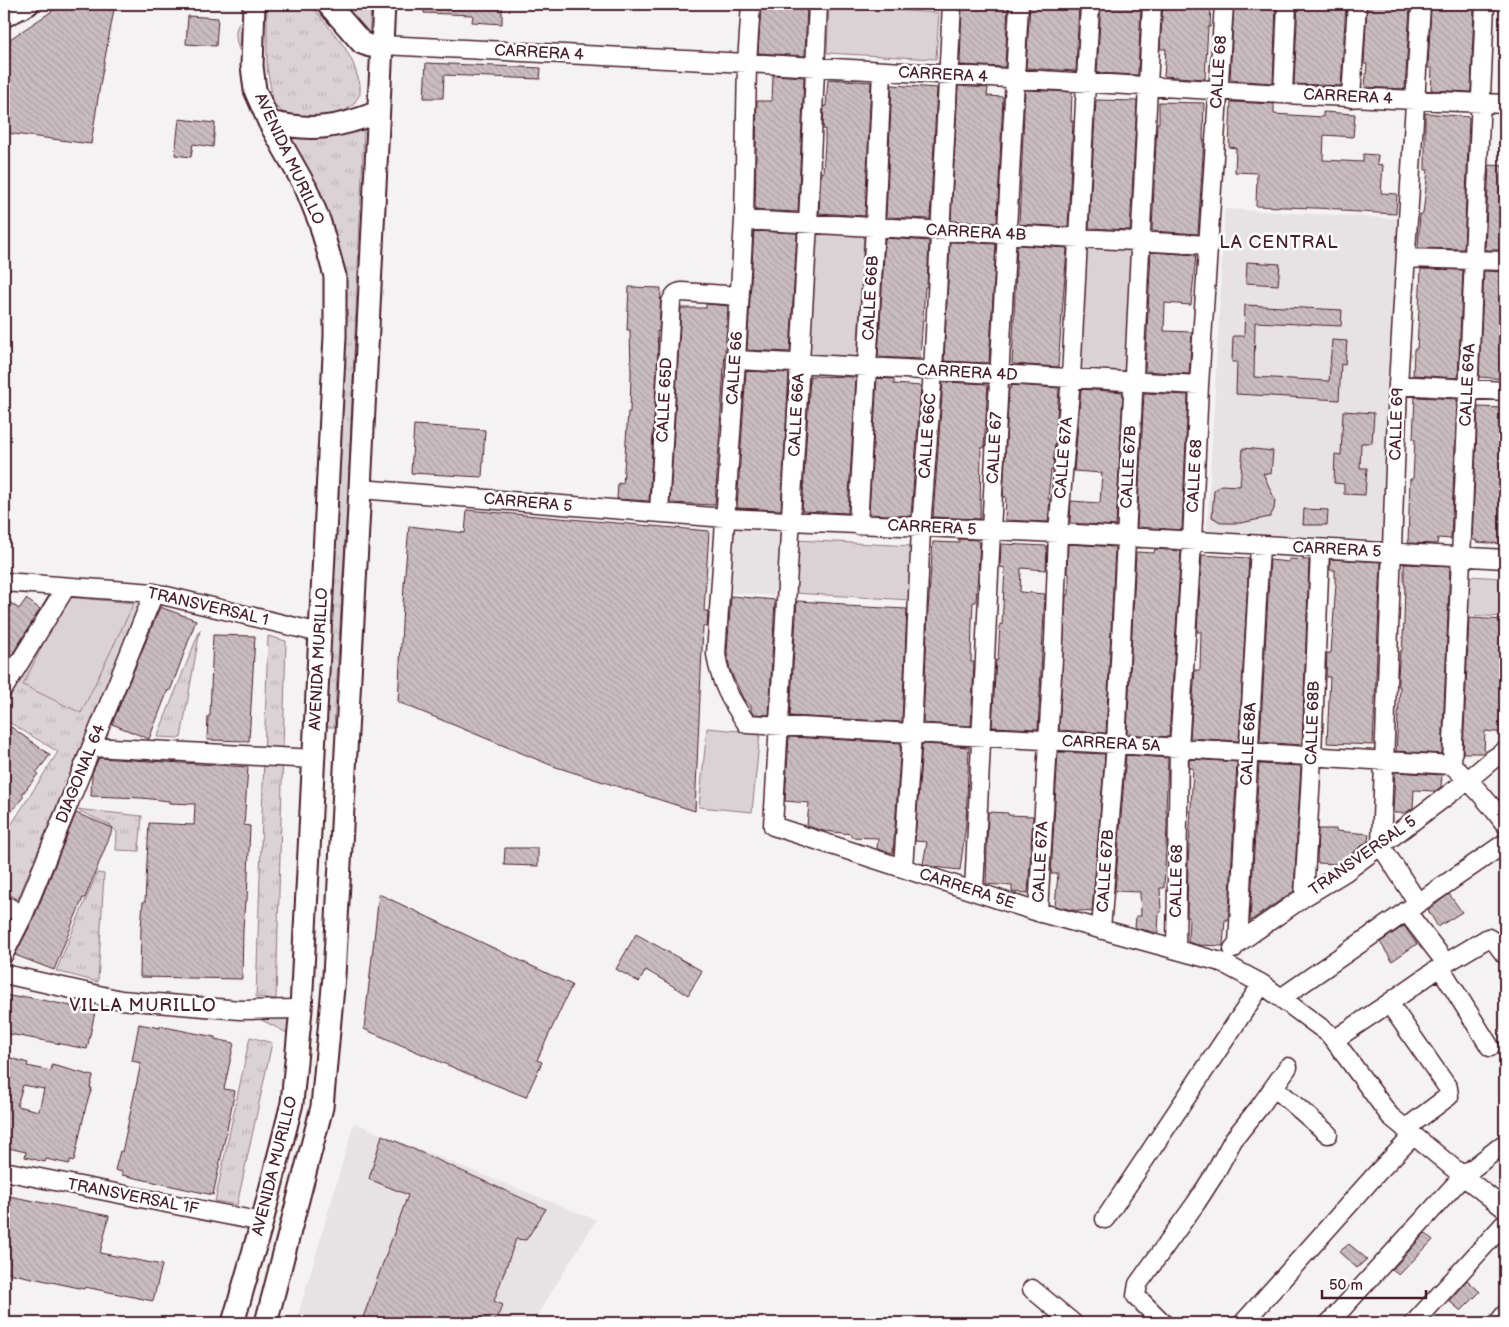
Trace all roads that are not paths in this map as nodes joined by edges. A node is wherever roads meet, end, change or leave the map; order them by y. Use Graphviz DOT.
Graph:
graph roads {
  1 [pos="28,4"];
  2 [pos="254,4"];
  3 [pos="328,4"];
  4 [pos="384,4"];
  5 [pos="751,4"];
  6 [pos="818,4"];
  7 [pos="952,4"];
  8 [pos="1019,4"];
  9 [pos="1090,4"];
  10 [pos="1152,4"];
  11 [pos="1224,4"];
  12 [pos="1287,4"];
  13 [pos="1357,4"];
  14 [pos="1421,4"];
  15 [pos="1485,4"];
  16 [pos="4,16"];
  17 [pos="382,45"];
  18 [pos="747,63"];
  19 [pos="814,68"];
  20 [pos="882,71"];
  21 [pos="948,75"];
  22 [pos="1015,78"];
  23 [pos="1085,83"];
  24 [pos="1148,86"];
  25 [pos="1218,89"];
  26 [pos="1283,94"];
  27 [pos="1351,98"];
  28 [pos="1414,100"];
  29 [pos="1480,103"];
  30 [pos="1505,104"];
  31 [pos="378,112"];
  32 [pos="269,122"];
  33 [pos="744,220"];
  34 [pos="808,224"];
  35 [pos="875,227"];
  36 [pos="940,231"];
  37 [pos="1007,234"];
  38 [pos="1078,238"];
  39 [pos="1139,241"];
  40 [pos="1209,245"];
  41 [pos="1406,258"];
  42 [pos="1474,260"];
  43 [pos="1505,261"];
  44 [pos="740,296"];
  45 [pos="736,360"];
  46 [pos="800,364"];
  47 [pos="867,367"];
  48 [pos="933,371"];
  49 [pos="999,374"];
  50 [pos="1071,378"];
  51 [pos="1133,382"];
  52 [pos="1199,385"];
  53 [pos="1398,385"];
  54 [pos="1468,389"];
  55 [pos="1505,391"];
  56 [pos="360,489"];
  57 [pos="659,513"];
  58 [pos="725,518"];
  59 [pos="791,522"];
  60 [pos="858,525"];
  61 [pos="921,528"];
  62 [pos="991,531"];
  63 [pos="1058,534"];
  64 [pos="1125,538"];
  65 [pos="1192,542"];
  66 [pos="1260,546"];
  67 [pos="1320,549"];
  68 [pos="1392,553"];
  69 [pos="1461,556"];
  70 [pos="1505,559"];
  71 [pos="4,582"];
  72 [pos="66,587"];
  73 [pos="154,593"];
  74 [pos="320,634"];
  75 [pos="4,688"];
  76 [pos="748,724"];
  77 [pos="779,726"];
  78 [pos="316,734"];
  79 [pos="912,734"];
  80 [pos="347,736"];
  81 [pos="981,737"];
  82 [pos="1049,740"];
  83 [pos="1116,744"];
  84 [pos="93,746"];
  85 [pos="1179,748"];
  86 [pos="1505,751"];
  87 [pos="1249,752"];
  88 [pos="1312,756"];
  89 [pos="314,759"];
  90 [pos="1385,761"];
  91 [pos="1452,766"];
  92 [pos="1468,780"];
  93 [pos="1505,824"];
  94 [pos="773,826"];
  95 [pos="1505,842"];
  96 [pos="1381,846"];
  97 [pos="903,868"];
  98 [pos="974,891"];
  99 [pos="1304,897"];
  100 [pos="4,904"];
  101 [pos="1412,907"];
  102 [pos="1038,912"];
  103 [pos="23,916"];
  104 [pos="1101,929"];
  105 [pos="1238,943"];
  106 [pos="1176,949"];
  107 [pos="4,954"];
  108 [pos="1505,955"];
  109 [pos="1221,962"];
  110 [pos="1443,965"];
  111 [pos="4,974"];
  112 [pos="1262,984"];
  113 [pos="1281,998"];
  114 [pos="1389,1003"];
  115 [pos="301,1009"];
  116 [pos="1334,1040"];
  117 [pos="1490,1047"];
  118 [pos="1288,1067"];
  119 [pos="1274,1087"];
  120 [pos="1409,1133"];
  121 [pos="1328,1134"];
  122 [pos="1505,1143"];
  123 [pos="4,1171"];
  124 [pos="1463,1176"];
  125 [pos="1505,1209"];
  126 [pos="1106,1220"];
  127 [pos="262,1222"];
  128 [pos="1505,1223"];
  129 [pos="1032,1289"];
  130 [pos="1505,1314"];
  131 [pos="1158,1322"];
  132 [pos="233,1323"];
  133 [pos="266,1323"];
  134 [pos="1073,1323"];
  135 [pos="1243,1323"];
  136 [pos="1329,1323"];
  137 [pos="1414,1323"];
  138 [pos="1498,1323"];
  1 -- 16 [label="main road"];
  2 -- 32 [label="main road, AVENIDA MURILLO"];
  3 -- 17 [label="main road"];
  4 -- 17 [label="main road, AVENIDA MURILLO"];
  5 -- 18 [label="street, CALLE 66"];
  6 -- 19 [label="street, CALLE 66A"];
  7 -- 21 [label="street, CALLE 66C"];
  8 -- 22 [label="street, CALLE 67"];
  9 -- 23 [label="street, CALLE 67A"];
  10 -- 24 [label="street, CALLE 67B"];
  11 -- 25 [label="street, CALLE 68"];
  12 -- 26 [label="street"];
  13 -- 27 [label="street"];
  14 -- 28 [label="street, CALLE 69"];
  15 -- 29 [label="street, CALLE 69A"];
  17 -- 18 [label="street, CARRERA 4"];
  17 -- 31 [label="main road, AVENIDA MURILLO"];
  18 -- 19 [label="street, CARRERA 4"];
  18 -- 33 [label="street, CALLE 66"];
  19 -- 20 [label="street, CARRERA 4"];
  19 -- 34 [label="street, CALLE 66A"];
  20 -- 21 [label="street, CARRERA 4"];
  20 -- 35 [label="street, CALLE 66B"];
  21 -- 22 [label="street, CARRERA 4"];
  21 -- 36 [label="street, CALLE 66C"];
  22 -- 23 [label="street, CARRERA 4"];
  22 -- 37 [label="street, CALLE 67"];
  23 -- 24 [label="street, CARRERA 4"];
  23 -- 38 [label="street, CALLE 67A"];
  24 -- 25 [label="street, CARRERA 4"];
  24 -- 39 [label="street, CALLE 67B"];
  25 -- 26 [label="street, CARRERA 4"];
  25 -- 40 [label="street, CALLE 68"];
  26 -- 27 [label="street, CARRERA 4"];
  27 -- 28 [label="street, CARRERA 4"];
  28 -- 29 [label="street, CARRERA 4"];
  28 -- 41 [label="street, CALLE 69"];
  29 -- 30 [label="street, CARRERA 4"];
  29 -- 42 [label="street, CALLE 69A"];
  31 -- 32 [label="main road"];
  31 -- 56 [label="main road, AVENIDA MURILLO"];
  32 -- 74 [label="main road, AVENIDA MURILLO"];
  33 -- 34 [label="street, CARRERA 4B"];
  33 -- 44 [label="street, CALLE 66"];
  34 -- 35 [label="street, CARRERA 4B"];
  34 -- 46 [label="street, CALLE 66A"];
  35 -- 36 [label="street, CARRERA 4B"];
  35 -- 47 [label="street, CALLE 66B"];
  36 -- 37 [label="street, CARRERA 4B"];
  36 -- 48 [label="street, CALLE 66C"];
  37 -- 38 [label="street, CARRERA 4B"];
  37 -- 49 [label="street, CALLE 67"];
  38 -- 39 [label="street, CARRERA 4B"];
  38 -- 50 [label="street, CALLE 67A"];
  39 -- 40 [label="street, CARRERA 4B"];
  39 -- 51 [label="street, CALLE 67B"];
  40 -- 52 [label="street, CALLE 68"];
  41 -- 42 [label="street"];
  41 -- 53 [label="street, CALLE 69"];
  42 -- 43 [label="street"];
  42 -- 54 [label="street, CALLE 69A"];
  44 -- 45 [label="street, CALLE 66"];
  44 -- 57 [label="street, CALLE 65D"];
  45 -- 46 [label="street, CARRERA 4D"];
  45 -- 58 [label="street, CALLE 66"];
  46 -- 47 [label="street, CARRERA 4D"];
  46 -- 59 [label="street, CALLE 66A"];
  47 -- 48 [label="street, CARRERA 4D"];
  47 -- 60 [label="street, CALLE 66B"];
  48 -- 49 [label="street, CARRERA 4D"];
  48 -- 61 [label="street, CALLE 66C"];
  49 -- 50 [label="street, CARRERA 4D"];
  49 -- 62 [label="street, CALLE 67"];
  50 -- 51 [label="street, CARRERA 4D"];
  50 -- 63 [label="street, CALLE 67A"];
  51 -- 52 [label="street, CARRERA 4D"];
  51 -- 64 [label="street, CALLE 67B"];
  52 -- 65 [label="street, CALLE 68"];
  53 -- 54 [label="street"];
  53 -- 68 [label="street, CALLE 69"];
  54 -- 55 [label="street"];
  54 -- 69 [label="street, CALLE 69A"];
  56 -- 57 [label="street, CARRERA 5"];
  56 -- 80 [label="main road, AVENIDA MURILLO"];
  57 -- 58 [label="street, CARRERA 5"];
  58 -- 59 [label="street, CARRERA 5"];
  58 -- 76 [label="street, CALLE 66"];
  59 -- 60 [label="street, CARRERA 5"];
  59 -- 77 [label="street, CALLE 66A"];
  60 -- 61 [label="street, CARRERA 5"];
  61 -- 62 [label="street, CARRERA 5"];
  61 -- 79 [label="street, CALLE 66C"];
  62 -- 63 [label="street, CARRERA 5"];
  62 -- 81 [label="street, CALLE 67"];
  63 -- 64 [label="street, CARRERA 5"];
  63 -- 82 [label="street, CALLE 67A"];
  64 -- 65 [label="street, CARRERA 5"];
  64 -- 83 [label="street, CALLE 67B"];
  65 -- 66 [label="street, CARRERA 5"];
  65 -- 85 [label="street, CALLE 68"];
  66 -- 67 [label="street, CARRERA 5"];
  66 -- 87 [label="street, CALLE 68A"];
  67 -- 68 [label="street, CARRERA 5"];
  67 -- 88 [label="street, CALLE 68B"];
  68 -- 69 [label="street, CARRERA 5"];
  68 -- 90 [label="street, CALLE 69"];
  69 -- 70 [label="street, CARRERA 5"];
  69 -- 91 [label="street, CALLE 69A"];
  71 -- 72 [label="street, TRANSVERSAL 1"];
  72 -- 73 [label="street, TRANSVERSAL 1"];
  72 -- 75 [label="street"];
  73 -- 74 [label="street, TRANSVERSAL 1"];
  73 -- 84 [label="street, DIAGONAL 64"];
  74 -- 78 [label="main road, AVENIDA MURILLO"];
  76 -- 77 [label="street, CARRERA 5A"];
  77 -- 79 [label="street, CARRERA 5A"];
  77 -- 94 [label="street, CALLE 66A"];
  78 -- 80 [label="main road"];
  78 -- 89 [label="main road, AVENIDA MURILLO"];
  79 -- 81 [label="street, CARRERA 5A"];
  79 -- 97 [label="street, CALLE 66C"];
  80 -- 133 [label="main road, AVENIDA MURILLO"];
  81 -- 82 [label="street, CARRERA 5A"];
  81 -- 98 [label="street, CALLE 67"];
  82 -- 83 [label="street, CARRERA 5A"];
  82 -- 102 [label="street, CALLE 67A"];
  83 -- 85 [label="street, CARRERA 5A"];
  83 -- 104 [label="street, CALLE 67B"];
  84 -- 89 [label="street"];
  84 -- 103 [label="street, DIAGONAL 64"];
  85 -- 87 [label="street, CARRERA 5A"];
  85 -- 106 [label="street, CALLE 68"];
  86 -- 92 [label="street, TRANSVERSAL 5"];
  87 -- 88 [label="street, CARRERA 5A"];
  87 -- 105 [label="street, CALLE 68A"];
  88 -- 90 [label="street, CARRERA 5A"];
  88 -- 99 [label="street, CALLE 68B"];
  89 -- 115 [label="main road, AVENIDA MURILLO"];
  90 -- 91 [label="street, CARRERA 5A"];
  90 -- 96 [label="street, CALLE 69"];
  91 -- 92 [label="street"];
  92 -- 93 [label="street"];
  92 -- 96 [label="street, TRANSVERSAL 5"];
  94 -- 97 [label="street, CARRERA 5E"];
  95 -- 101 [label="street"];
  96 -- 99 [label="street, TRANSVERSAL 5"];
  96 -- 101 [label="street"];
  97 -- 98 [label="street, CARRERA 5E"];
  98 -- 102 [label="street, CARRERA 5E"];
  99 -- 105 [label="street, TRANSVERSAL 5"];
  100 -- 103 [label="street"];
  101 -- 110 [label="street"];
  101 -- 113 [label="street"];
  102 -- 104 [label="street, CARRERA 5E"];
  103 -- 107 [label="street, DIAGONAL 64"];
  104 -- 106 [label="street, CARRERA 5E"];
  105 -- 109 [label="street, TRANSVERSAL 5"];
  106 -- 109 [label="street, CARRERA 5E"];
  108 -- 110 [label="street"];
  109 -- 112 [label="street, CARRERA 5E"];
  110 -- 114 [label="street"];
  110 -- 117 [label="street"];
  111 -- 115 [label="street"];
  112 -- 113 [label="street, CARRERA 5E"];
  112 -- 126 [label="street"];
  113 -- 116 [label="street, CARRERA 5E"];
  114 -- 116 [label="street"];
  114 -- 120 [label="street"];
  115 -- 127 [label="main road, AVENIDA MURILLO"];
  116 -- 120 [label="street, CARRERA 5E"];
  118 -- 119 [label="street"];
  119 -- 121 [label="street"];
  119 -- 131 [label="street"];
  120 -- 124 [label="street, CARRERA 5E"];
  120 -- 135 [label="street"];
  122 -- 124 [label="street"];
  123 -- 127 [label="street, TRANSVERSAL 1F"];
  124 -- 125 [label="street, CARRERA 5E"];
  124 -- 136 [label="street"];
  127 -- 132 [label="main road, AVENIDA MURILLO"];
  128 -- 137 [label="street"];
  129 -- 134 [label="street"];
  130 -- 138 [label="street"];
}
